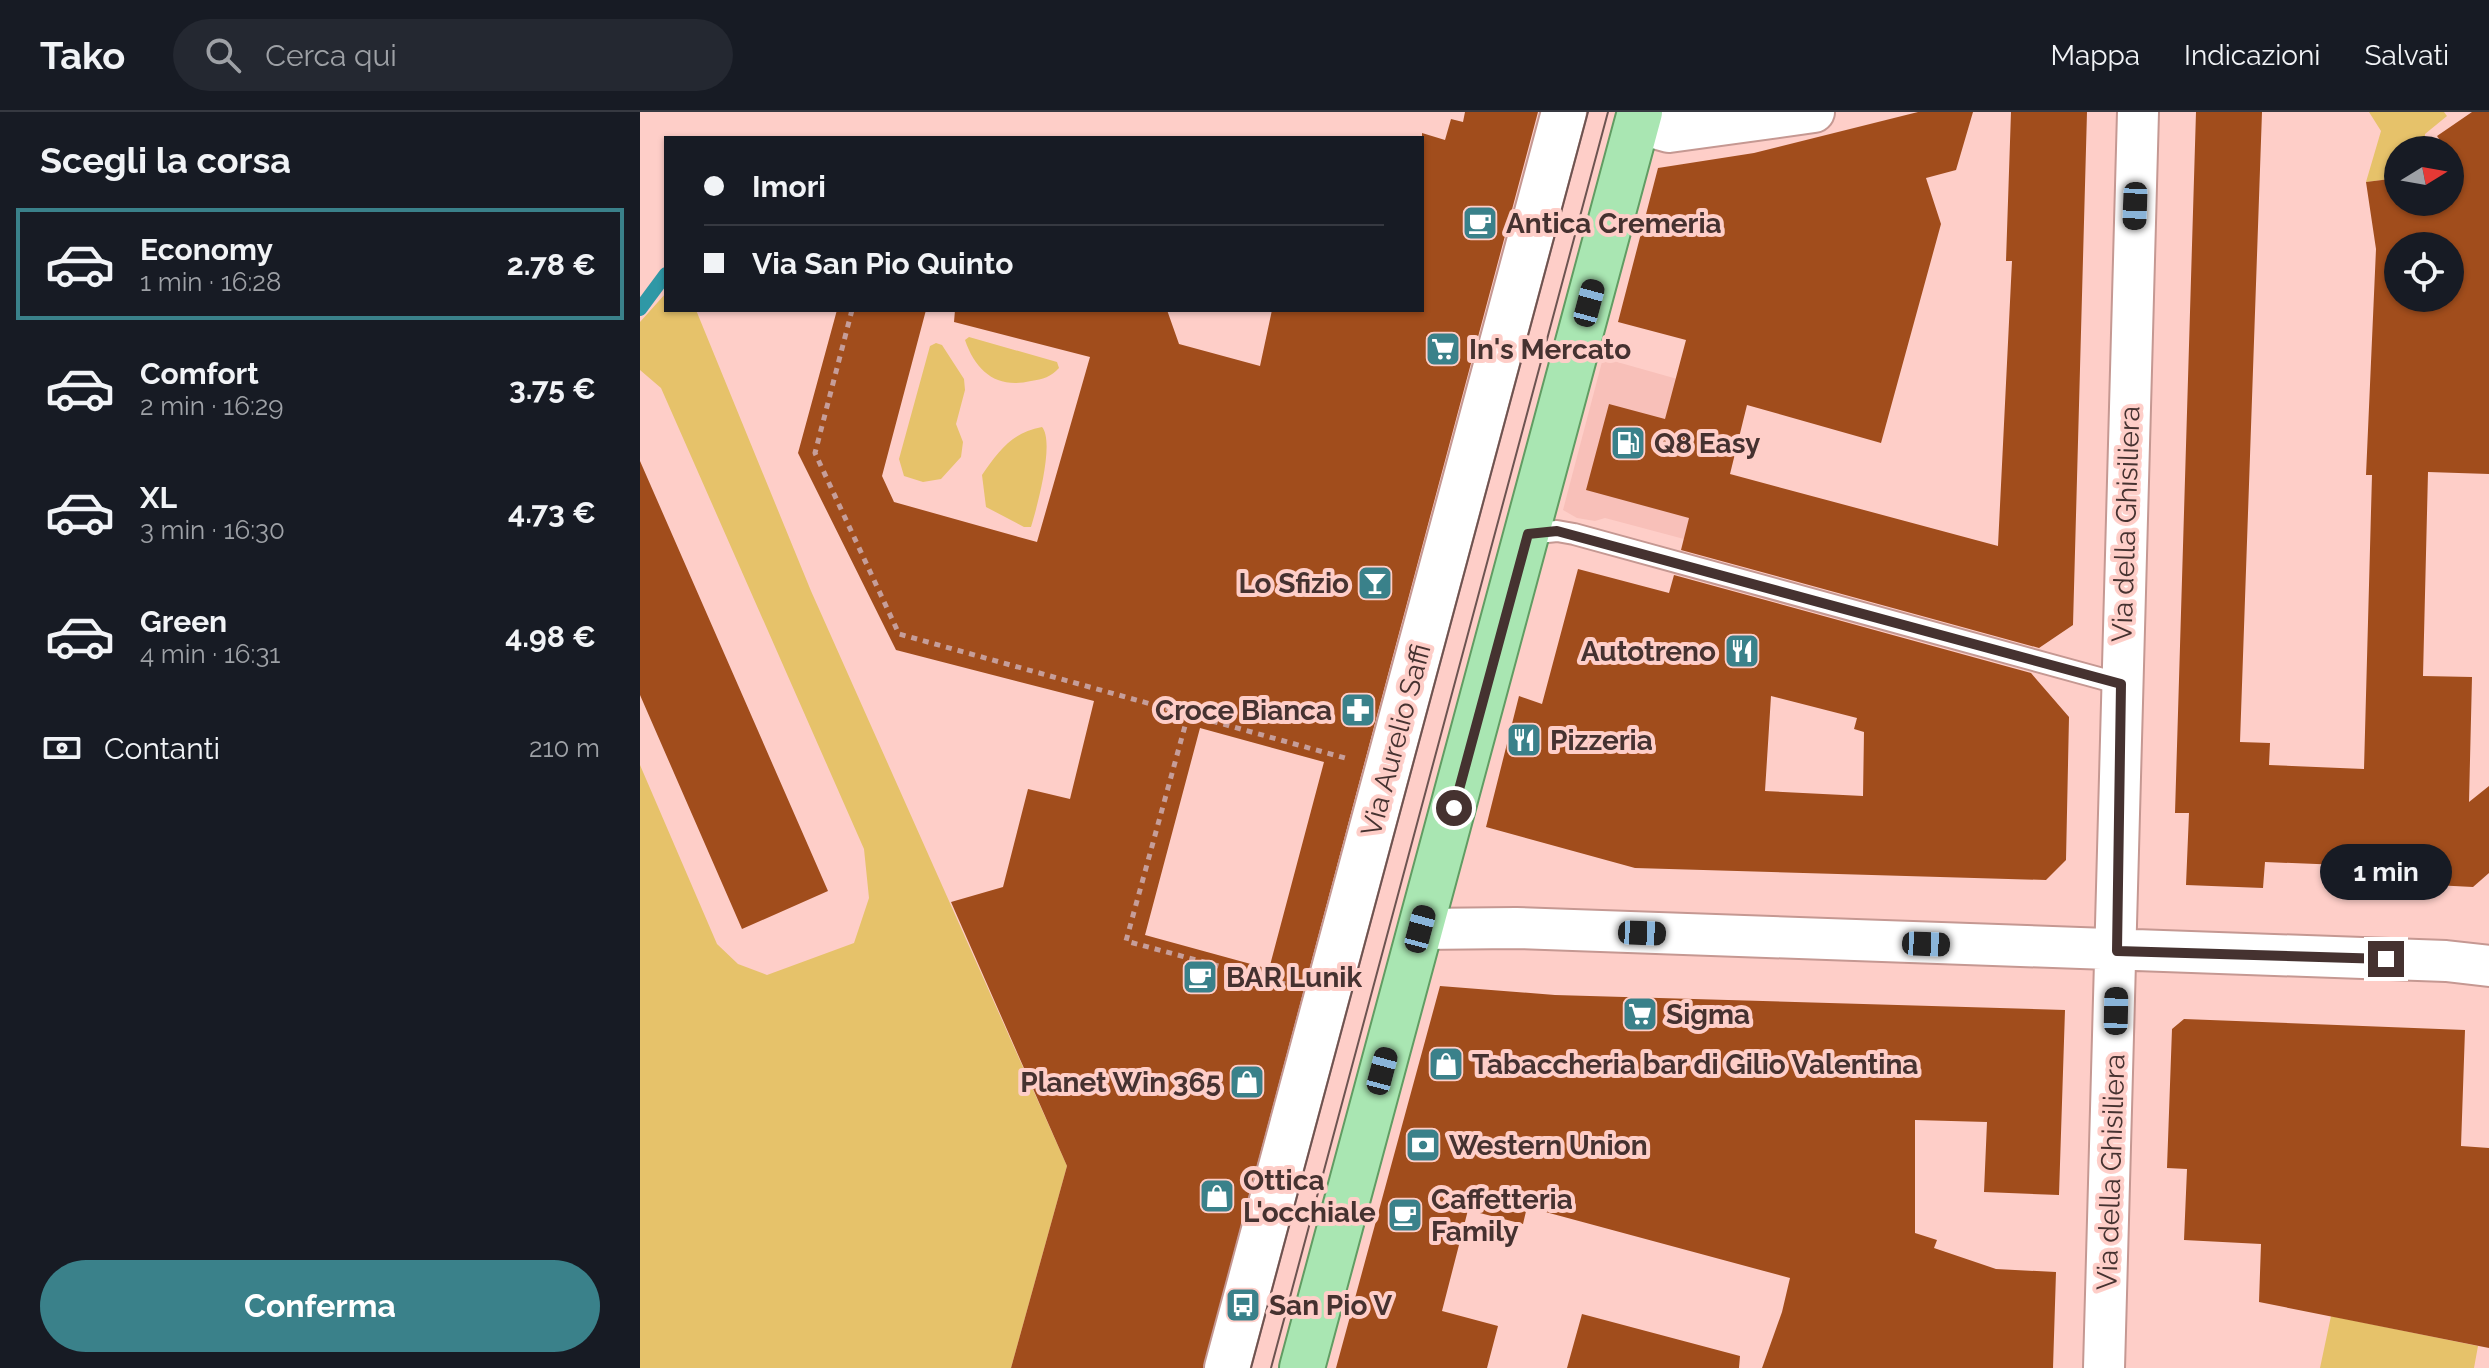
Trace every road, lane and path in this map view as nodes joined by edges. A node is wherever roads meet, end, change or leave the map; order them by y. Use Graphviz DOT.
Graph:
graph roads {
  1 [pos="1564,112"];
  2 [pos="1814,112"];
  3 [pos="2138,112"];
  4 [pos="1638,117"];
  5 [pos="851,312"];
  6 [pos="1528,534"];
  7 [pos="2121,684"];
  8 [pos="1188,715"];
  9 [pos="1348,758"];
  10 [pos="1420,929"];
  11 [pos="2117,951"];
  12 [pos="2488,963"];
  13 [pos="1287,985"];
  14 [pos="1227,1368"];
  15 [pos="1302,1368"];
  16 [pos="2104,1368"];
  1 -- 14 [label="street, Via Aurelio Saffi"];
  2 -- 4 [label="street"];
  3 -- 7 [label="street, Via della Ghisiliera"];
  4 -- 6 [label="main road"];
  5 -- 8 [label="path"];
  6 -- 7 [label="lane"];
  6 -- 10 [label="main road"];
  7 -- 11 [label="street, Via della Ghisiliera"];
  8 -- 9 [label="path"];
  8 -- 13 [label="path"];
  10 -- 11 [label="street"];
  10 -- 15 [label="main road"];
  11 -- 12 [label="street"];
  11 -- 16 [label="street, Via della Ghisiliera"];
}
